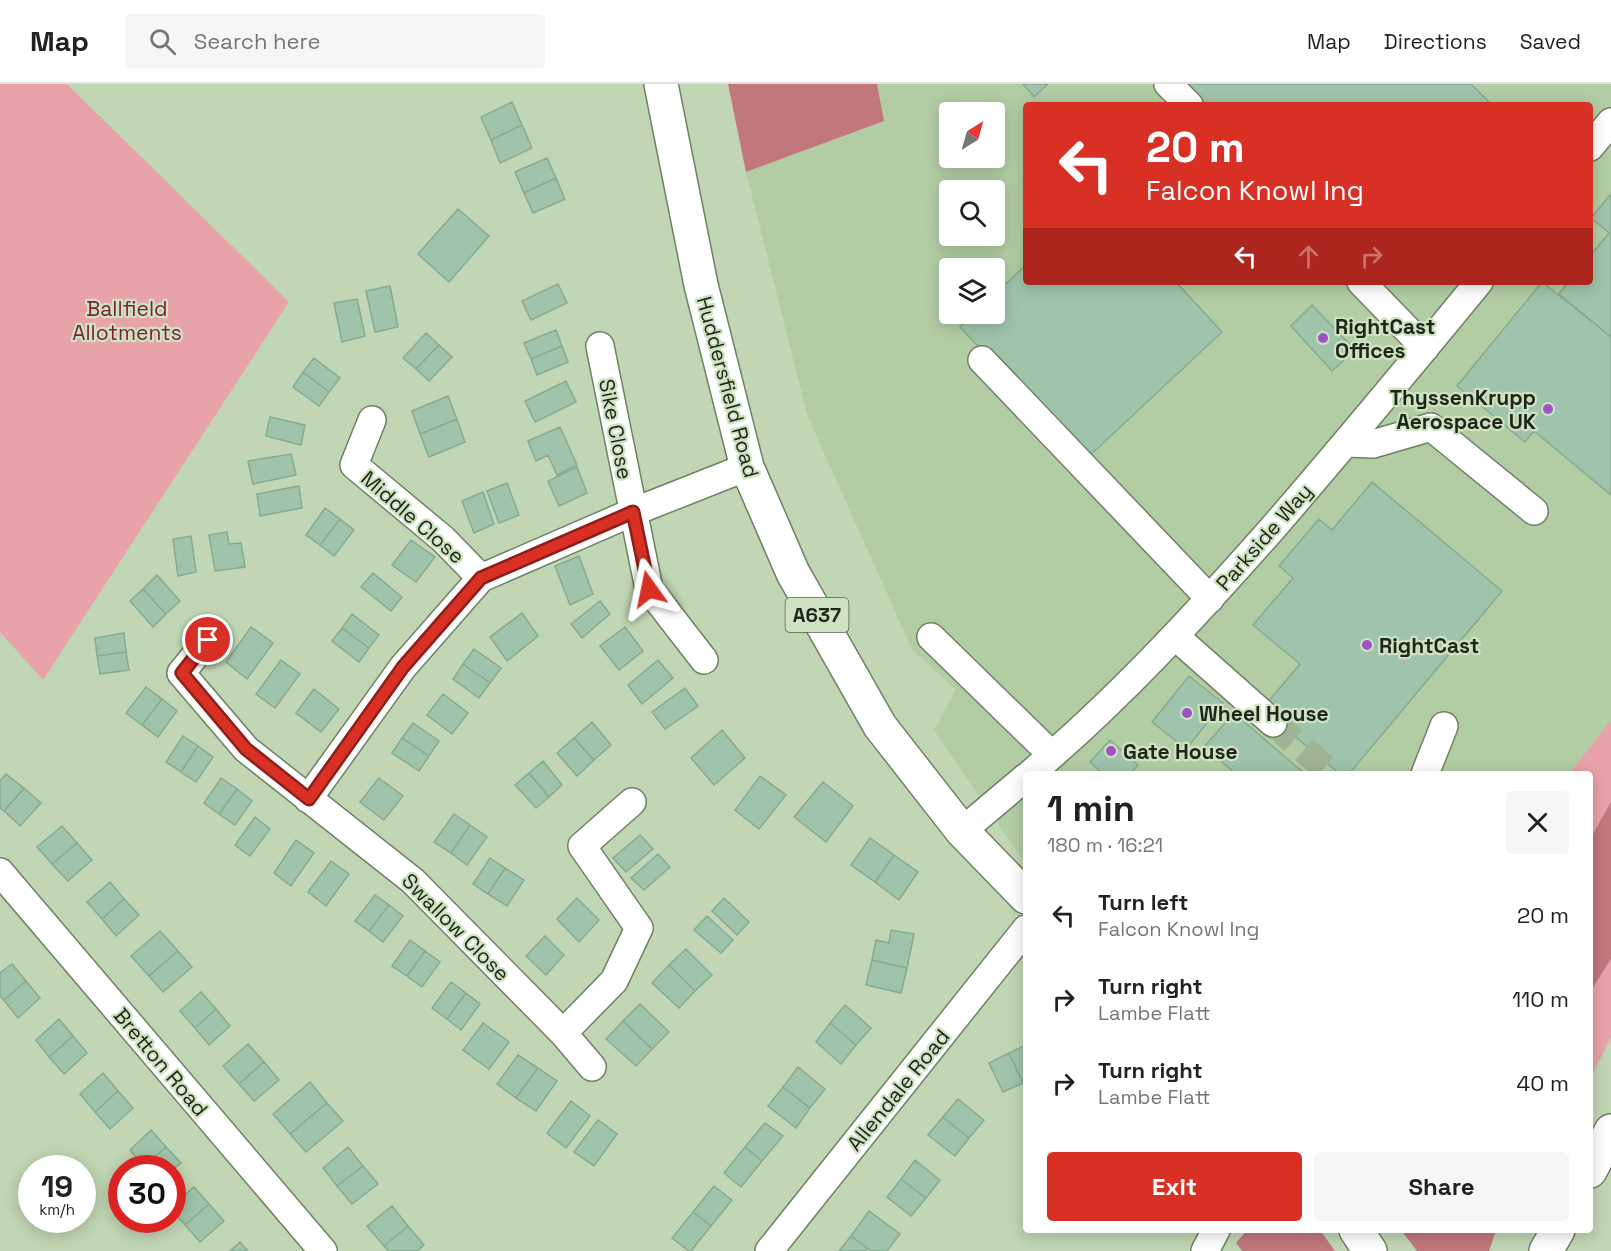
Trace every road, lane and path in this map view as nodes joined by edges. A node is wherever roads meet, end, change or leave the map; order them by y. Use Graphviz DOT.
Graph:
graph roads {
  1 [pos="661,84"];
  2 [pos="1168,84"];
  3 [pos="1186,102"];
  4 [pos="1611,122"];
  5 [pos="1593,143"];
  6 [pos="1364,285"];
  7 [pos="1477,285"];
  8 [pos="600,346"];
  9 [pos="1425,348"];
  10 [pos="982,360"];
  11 [pos="372,420"];
  12 [pos="1346,443"];
  13 [pos="747,467"];
  14 [pos="1534,511"];
  15 [pos="633,512"];
  16 [pos="481,578"];
  17 [pos="1210,599"];
  18 [pos="1175,636"];
  19 [pos="932,637"];
  20 [pos="208,640"];
  21 [pos="704,660"];
  22 [pos="1274,723"];
  23 [pos="1444,726"];
  24 [pos="1052,756"];
  25 [pos="1034,771"];
  26 [pos="1426,771"];
  27 [pos="1023,780"];
  28 [pos="309,799"];
  29 [pos="632,802"];
  30 [pos="962,831"];
  31 [pos="0,872"];
  32 [pos="1023,894"];
  33 [pos="1023,934"];
  34 [pos="563,1033"];
  35 [pos="591,1067"];
  36 [pos="1611,1131"];
  37 [pos="1593,1164"];
  38 [pos="1214,1233"];
  39 [pos="1358,1233"];
  40 [pos="1556,1233"];
  41 [pos="323,1251"];
  42 [pos="769,1251"];
  43 [pos="1205,1251"];
  44 [pos="1370,1251"];
  45 [pos="1546,1251"];
  1 -- 13 [label="highway, Huddersfield Road / A637"];
  2 -- 3 [label="street"];
  4 -- 5 [label="street"];
  6 -- 9 [label="street"];
  7 -- 9 [label="street, Parkside Way"];
  8 -- 15 [label="street, Sike Close"];
  9 -- 12 [label="street, Parkside Way"];
  10 -- 17 [label="street"];
  11 -- 16 [label="street, Middle Close"];
  12 -- 14 [label="street"];
  12 -- 17 [label="street, Parkside Way"];
  13 -- 15 [label="street"];
  13 -- 30 [label="highway, Huddersfield Road / A637"];
  15 -- 16 [label="street"];
  15 -- 21 [label="street, Sike Close"];
  16 -- 28 [label="street"];
  17 -- 18 [label="street, Parkside Way"];
  18 -- 22 [label="street"];
  18 -- 24 [label="street, Parkside Way"];
  19 -- 24 [label="street"];
  20 -- 28 [label="street, Swallow Close"];
  23 -- 26 [label="street"];
  24 -- 25 [label="street, Parkside Way"];
  27 -- 30 [label="street"];
  28 -- 34 [label="street, Swallow Close"];
  29 -- 34 [label="street"];
  30 -- 32 [label="highway, Huddersfield Road / A637"];
  31 -- 41 [label="street, Bretton Road"];
  33 -- 42 [label="street, Allendale Road"];
  34 -- 35 [label="street, Swallow Close"];
  36 -- 37 [label="highway"];
  38 -- 43 [label="street"];
  39 -- 44 [label="highway"];
  40 -- 45 [label="highway"];
}
